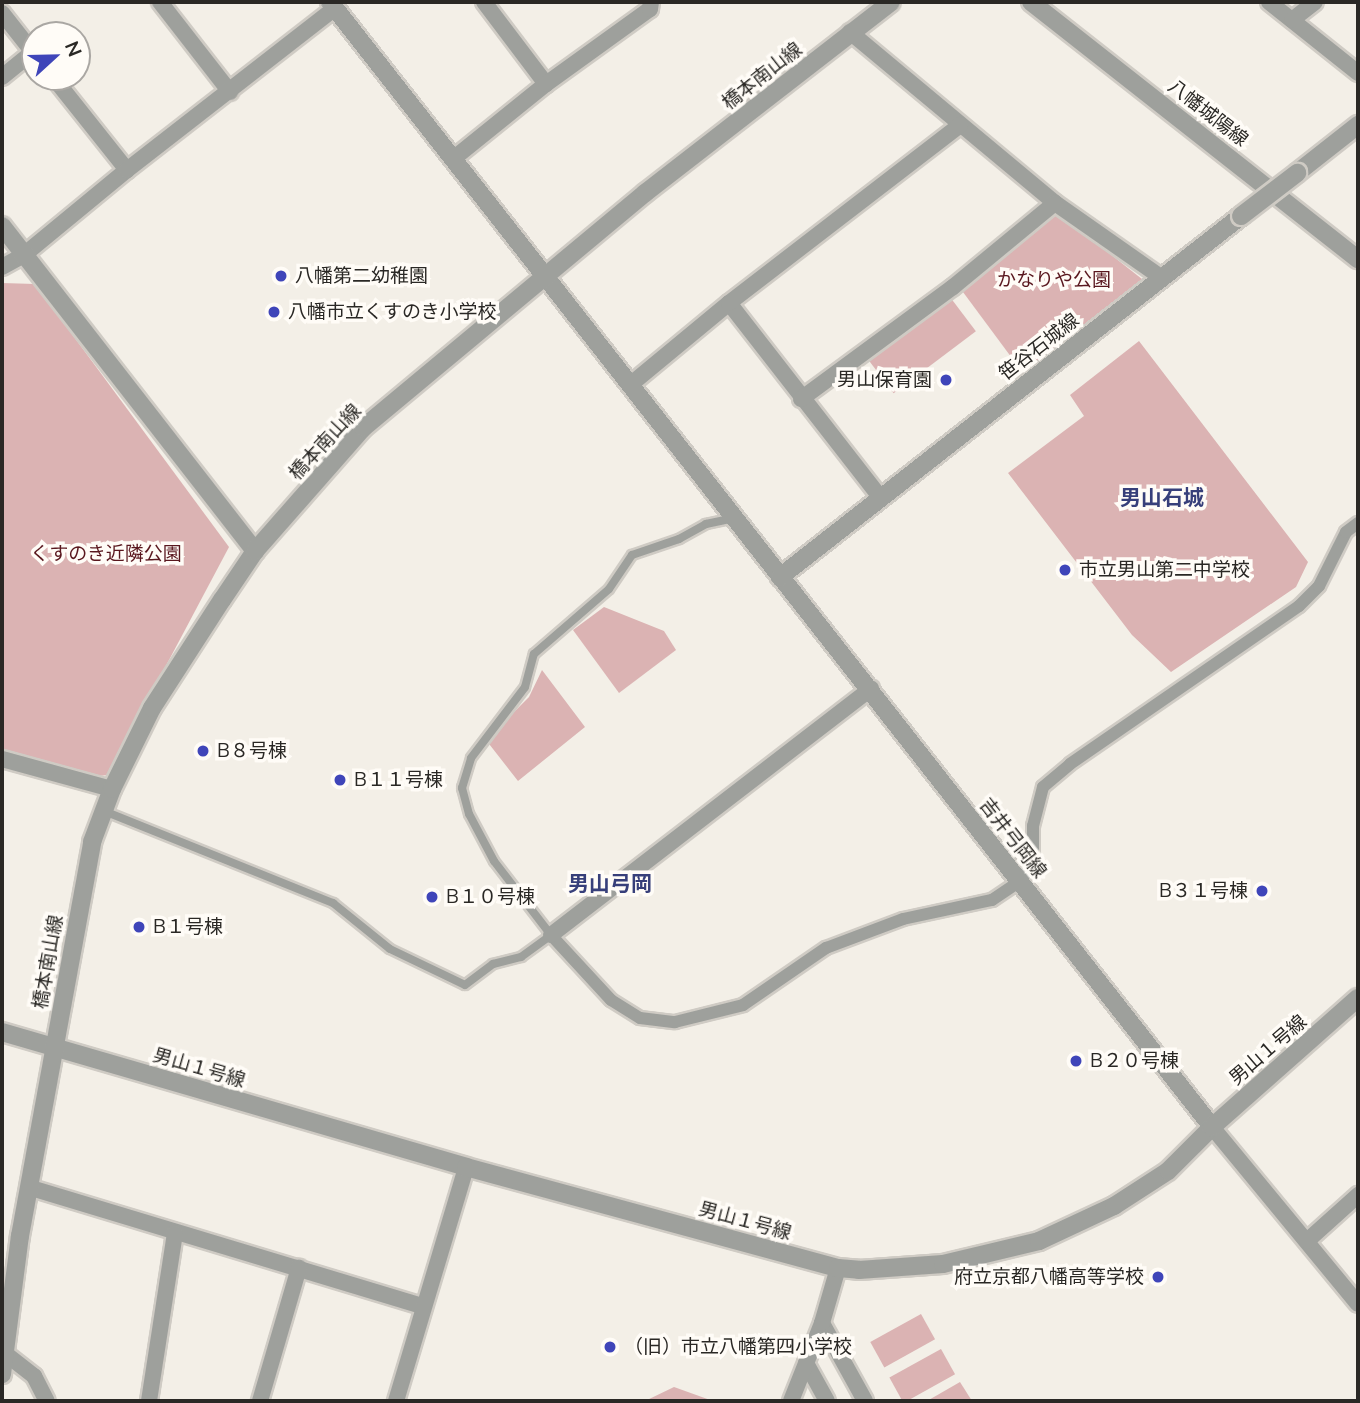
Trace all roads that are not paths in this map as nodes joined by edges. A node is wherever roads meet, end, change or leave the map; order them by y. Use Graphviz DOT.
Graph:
graph roads {
  1 [pos="160,2"];
  2 [pos="484,2"];
  3 [pos="651,2"];
  4 [pos="891,2"];
  5 [pos="1031,2"];
  6 [pos="1269,2"];
  7 [pos="1315,2"];
  8 [pos="333,5"];
  9 [pos="2,13"];
  10 [pos="1292,20"];
  11 [pos="850,32"];
  12 [pos="21,37"];
  13 [pos="21,63"];
  14 [pos="1358,74"];
  15 [pos="2,77"];
  16 [pos="546,84"];
  17 [pos="64,91"];
  18 [pos="230,92"];
  19 [pos="960,125"];
  20 [pos="1358,125"];
  21 [pos="453,159"];
  22 [pos="127,170"];
  23 [pos="1055,203"];
  24 [pos="2,226"];
  25 [pos="25,254"];
  26 [pos="1358,259"];
  27 [pos="2,267"];
  28 [pos="544,277"];
  29 [pos="1161,278"];
  30 [pos="729,303"];
  31 [pos="629,385"];
  32 [pos="801,399"];
  33 [pos="881,498"];
  34 [pos="734,518"];
  35 [pos="1358,523"];
  36 [pos="255,551"];
  37 [pos="780,577"];
  38 [pos="871,689"];
  39 [pos="2,759"];
  40 [pos="112,789"];
  41 [pos="104,811"];
  42 [pos="1020,881"];
  43 [pos="551,935"];
  44 [pos="1358,998"];
  45 [pos="2,1032"];
  46 [pos="55,1049"];
  47 [pos="1212,1127"];
  48 [pos="466,1167"];
  49 [pos="31,1188"];
  50 [pos="1358,1195"];
  51 [pos="175,1233"];
  52 [pos="1307,1241"];
  53 [pos="299,1268"];
  54 [pos="838,1268"];
  55 [pos="1357,1300"];
  56 [pos="423,1306"];
  57 [pos="822,1323"];
  58 [pos="4,1352"];
  59 [pos="806,1363"];
  60 [pos="2,1374"];
  61 [pos="47,1401"];
  62 [pos="149,1401"];
  63 [pos="260,1401"];
  64 [pos="396,1401"];
  65 [pos="791,1401"];
  66 [pos="827,1401"];
  67 [pos="865,1401"];
  1 -- 18 [label="street"];
  2 -- 16 [label="street"];
  3 -- 16 [label="street"];
  4 -- 11 [label="street, 橋本南山線"];
  5 -- 26 [label="street, 八幡城陽線"];
  6 -- 10 [label="street"];
  7 -- 10 [label="street"];
  8 -- 18 [label="street"];
  8 -- 21 [label="street, 吉井弓岡線"];
  9 -- 12 [label="street"];
  10 -- 14 [label="street"];
  11 -- 19 [label="street"];
  11 -- 28 [label="street, 橋本南山線"];
  13 -- 15 [label="street"];
  16 -- 21 [label="street"];
  17 -- 22 [label="street"];
  18 -- 22 [label="street"];
  19 -- 23 [label="street"];
  19 -- 30 [label="street"];
  20 -- 29 [label="street, 笹谷石城線, bridge"];
  21 -- 28 [label="street, 吉井弓岡線"];
  22 -- 25 [label="street"];
  23 -- 29 [label="street"];
  23 -- 32 [label="street"];
  24 -- 25 [label="street"];
  25 -- 27 [label="street"];
  25 -- 36 [label="street"];
  28 -- 31 [label="street, 吉井弓岡線"];
  28 -- 36 [label="street, 橋本南山線"];
  29 -- 33 [label="street, 笹谷石城線"];
  30 -- 31 [label="street"];
  30 -- 32 [label="street"];
  31 -- 34 [label="street, 吉井弓岡線"];
  32 -- 33 [label="street"];
  33 -- 37 [label="street, 笹谷石城線"];
  34 -- 37 [label="street, 吉井弓岡線"];
  34 -- 43 [label="lane"];
  35 -- 42 [label="street"];
  36 -- 40 [label="street, 橋本南山線"];
  37 -- 38 [label="street, 吉井弓岡線"];
  38 -- 42 [label="street, 吉井弓岡線"];
  38 -- 43 [label="street"];
  39 -- 40 [label="street"];
  40 -- 41 [label="street, 橋本南山線"];
  41 -- 43 [label="lane"];
  41 -- 46 [label="street, 橋本南山線"];
  42 -- 43 [label="street"];
  42 -- 47 [label="street, 吉井弓岡線"];
  44 -- 47 [label="street, 男山１号線"];
  45 -- 46 [label="street, 男山１号線"];
  46 -- 48 [label="street, 男山１号線"];
  46 -- 49 [label="street, 橋本南山線"];
  47 -- 52 [label="street"];
  47 -- 54 [label="street, 男山１号線"];
  48 -- 54 [label="street, 男山１号線"];
  48 -- 56 [label="street"];
  49 -- 51 [label="street"];
  49 -- 58 [label="street, 橋本南山線"];
  50 -- 52 [label="street"];
  51 -- 53 [label="street"];
  51 -- 62 [label="street"];
  52 -- 55 [label="street"];
  53 -- 56 [label="street"];
  53 -- 63 [label="street"];
  54 -- 57 [label="street"];
  56 -- 64 [label="street"];
  57 -- 59 [label="street"];
  57 -- 67 [label="street"];
  58 -- 60 [label="street, 橋本南山線"];
  58 -- 61 [label="street"];
  59 -- 65 [label="street"];
  59 -- 66 [label="street"];
}
